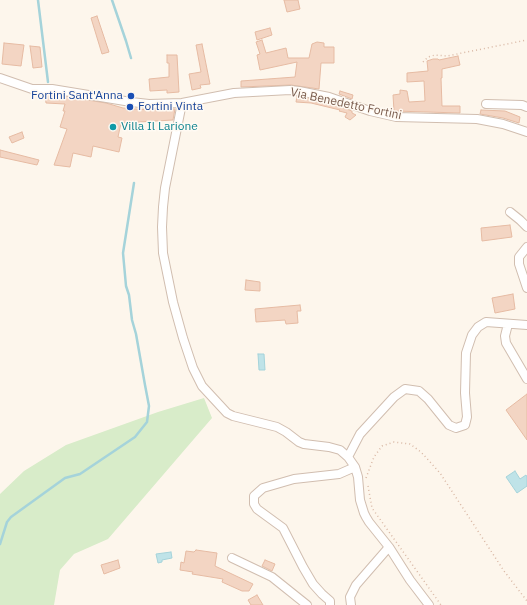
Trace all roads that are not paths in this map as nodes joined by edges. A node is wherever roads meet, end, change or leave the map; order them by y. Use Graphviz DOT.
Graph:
graph roads {
  1 [pos="0,78"];
  2 [pos="182,103"];
  3 [pos="486,104"];
  4 [pos="527,107"];
  5 [pos="526,129"];
  6 [pos="510,212"];
  7 [pos="527,227"];
  8 [pos="527,247"];
  9 [pos="527,288"];
  10 [pos="508,324"];
  11 [pos="527,325"];
  12 [pos="527,379"];
  13 [pos="348,457"];
  14 [pos="355,467"];
  15 [pos="389,547"];
  16 [pos="232,558"];
  17 [pos="307,605"];
  18 [pos="330,605"];
  19 [pos="352,605"];
  20 [pos="429,605"];
  1 -- 2 [label="street, Via Benedetto Fortini"];
  2 -- 5 [label="street, Via Benedetto Fortini"];
  2 -- 13 [label="street"];
  3 -- 4 [label="street"];
  6 -- 7 [label="street"];
  8 -- 9 [label="street"];
  10 -- 11 [label="street"];
  10 -- 12 [label="street"];
  10 -- 13 [label="street"];
  13 -- 14 [label="street"];
  14 -- 15 [label="street"];
  14 -- 18 [label="street"];
  15 -- 19 [label="street"];
  15 -- 20 [label="street"];
  16 -- 17 [label="street"];
}
